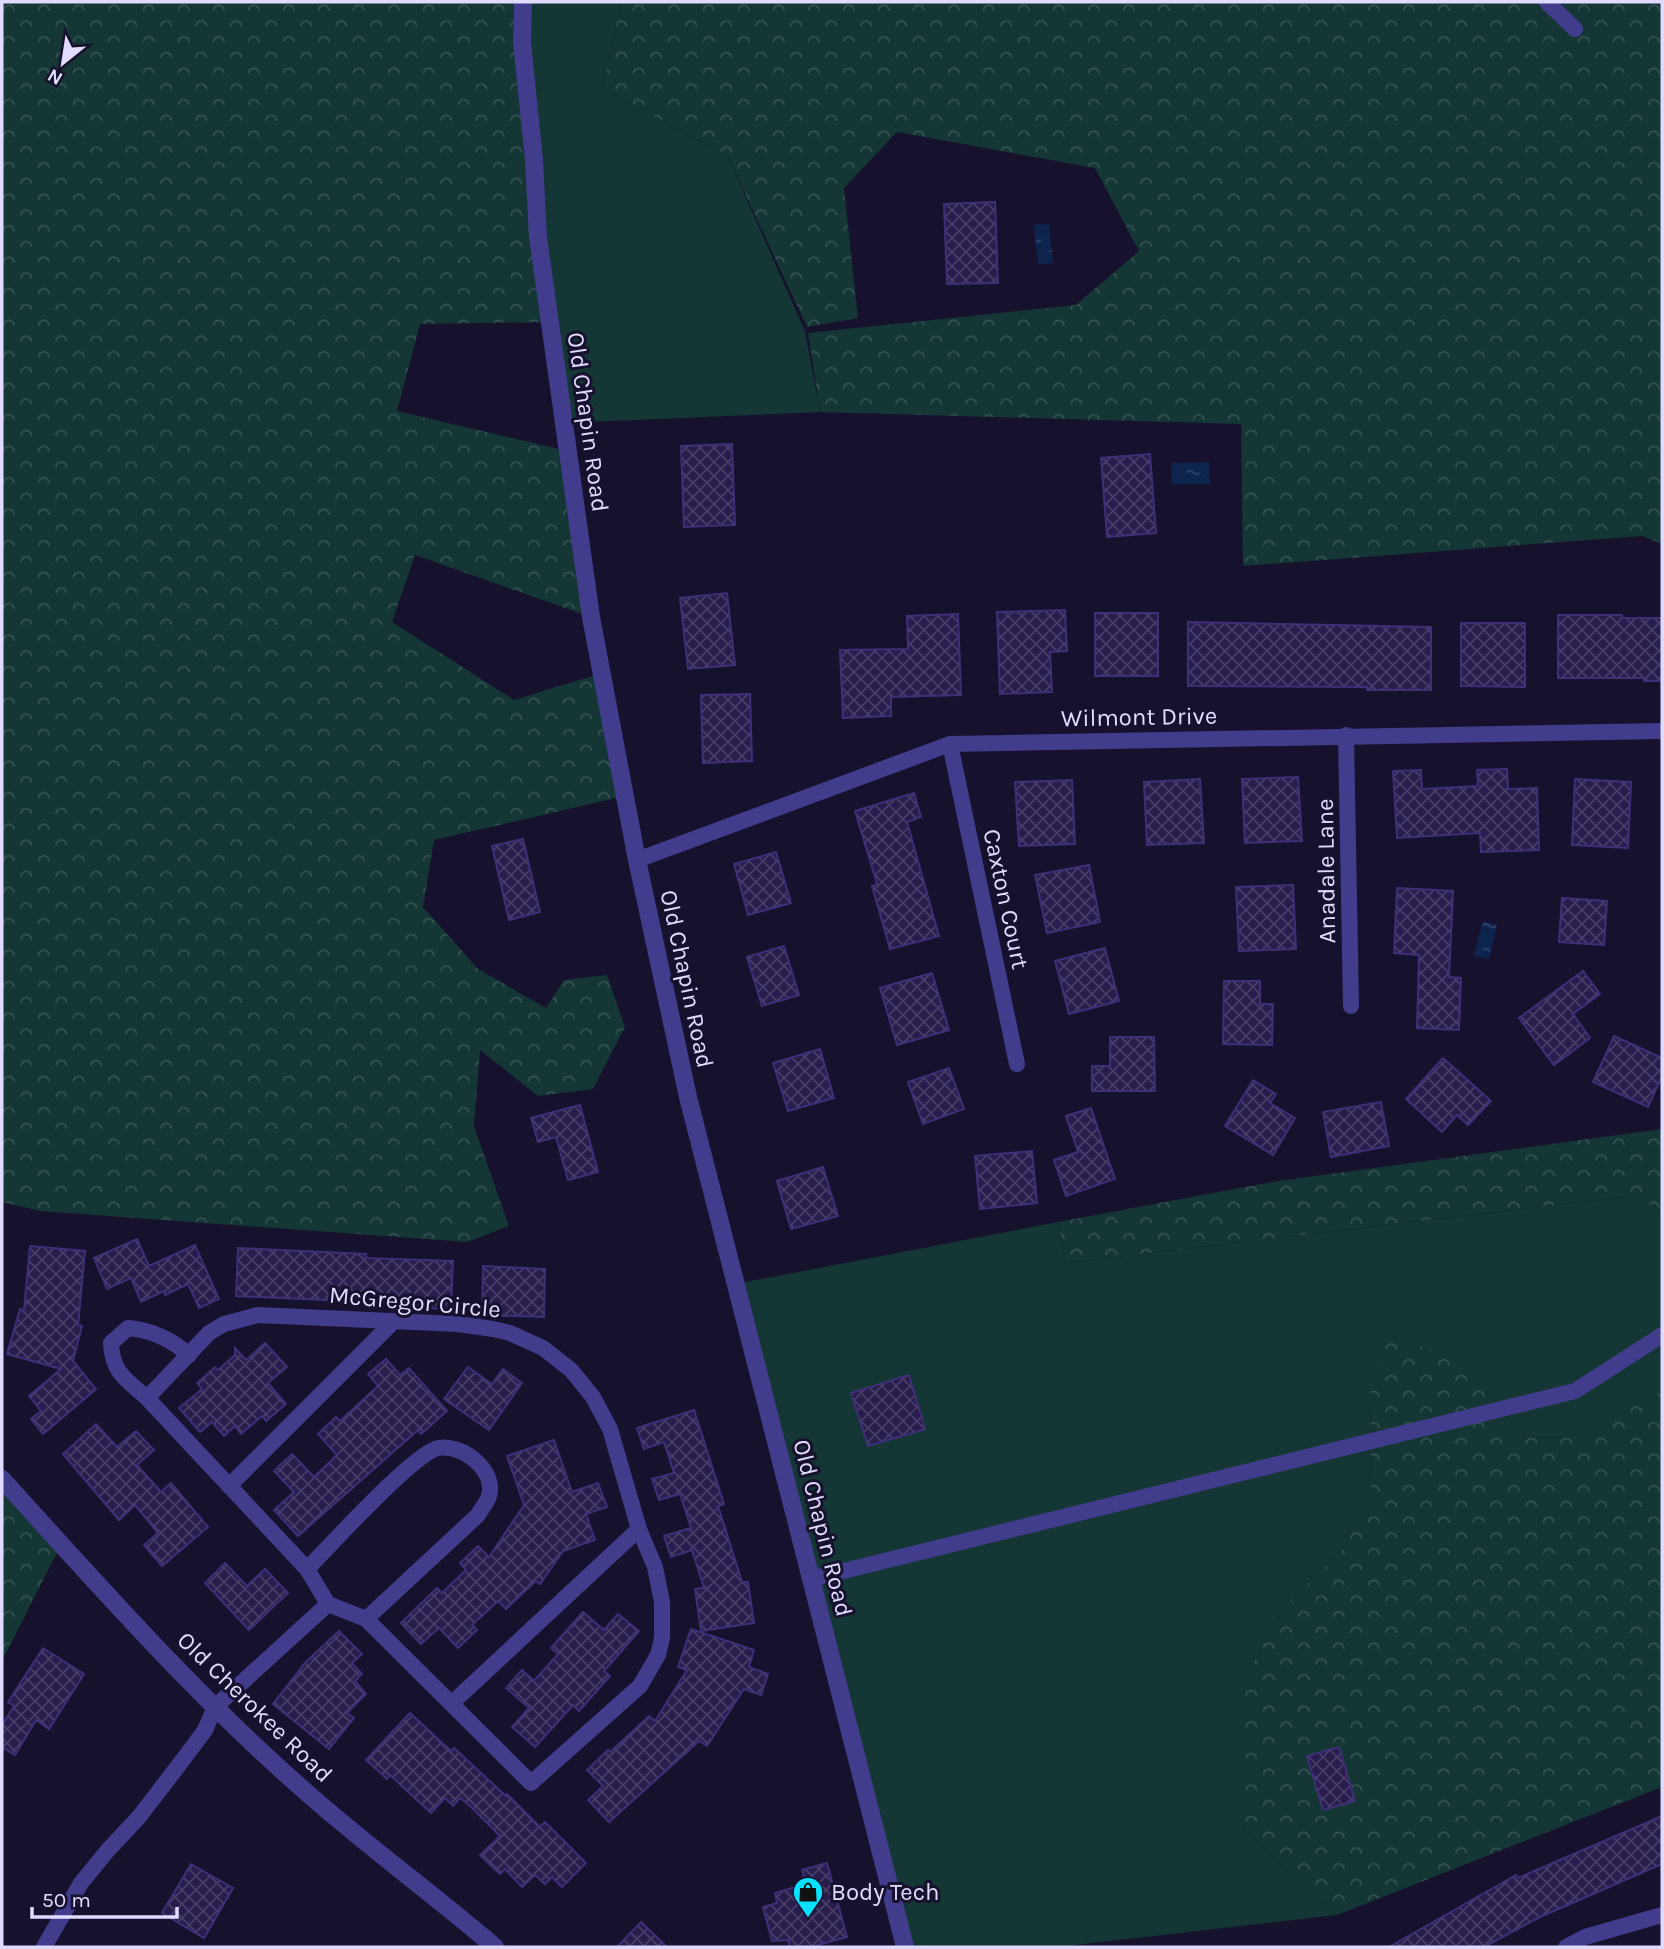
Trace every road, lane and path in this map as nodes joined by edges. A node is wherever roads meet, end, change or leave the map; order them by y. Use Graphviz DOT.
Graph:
graph roads {
  1 [pos="523,2"];
  2 [pos="1547,2"];
  3 [pos="1576,29"];
  4 [pos="1662,731"];
  5 [pos="1346,735"];
  6 [pos="950,744"];
  7 [pos="637,860"];
  8 [pos="1351,1006"];
  9 [pos="1017,1064"];
  10 [pos="394,1321"];
  11 [pos="1662,1335"];
  12 [pos="189,1355"];
  13 [pos="148,1398"];
  14 [pos="2,1479"];
  15 [pos="229,1486"];
  16 [pos="639,1530"];
  17 [pos="307,1569"];
  18 [pos="811,1579"];
  19 [pos="328,1604"];
  20 [pos="366,1619"];
  21 [pos="451,1704"];
  22 [pos="215,1707"];
  23 [pos="1662,1915"];
  24 [pos="44,1947"];
  25 [pos="495,1947"];
  26 [pos="905,1947"];
  27 [pos="1566,1947"];
  1 -- 7 [label="street, Old Chapin Road"];
  2 -- 3 [label="street"];
  4 -- 5 [label="street, Wilmont Drive"];
  5 -- 6 [label="street, Wilmont Drive"];
  5 -- 8 [label="street, Anadale Lane"];
  6 -- 7 [label="street, Wilmont Drive"];
  6 -- 9 [label="street, Caxton Court"];
  7 -- 18 [label="street, Old Chapin Road"];
  10 -- 12 [label="street, McGregor Circle"];
  10 -- 15 [label="street"];
  10 -- 16 [label="street, McGregor Circle"];
  11 -- 18 [label="street"];
  12 -- 13 [label="street, McGregor Circle"];
  12 -- 13 [label="street"];
  13 -- 15 [label="street"];
  14 -- 22 [label="street, Old Cherokee Road"];
  15 -- 17 [label="street"];
  16 -- 21 [label="street"];
  16 -- 21 [label="street, McGregor Circle"];
  17 -- 19 [label="street"];
  17 -- 20 [label="street"];
  18 -- 26 [label="street, Old Chapin Road"];
  19 -- 20 [label="street"];
  19 -- 22 [label="street"];
  20 -- 21 [label="street"];
  22 -- 24 [label="street"];
  22 -- 25 [label="street, Old Cherokee Road"];
  23 -- 27 [label="street"];
}
